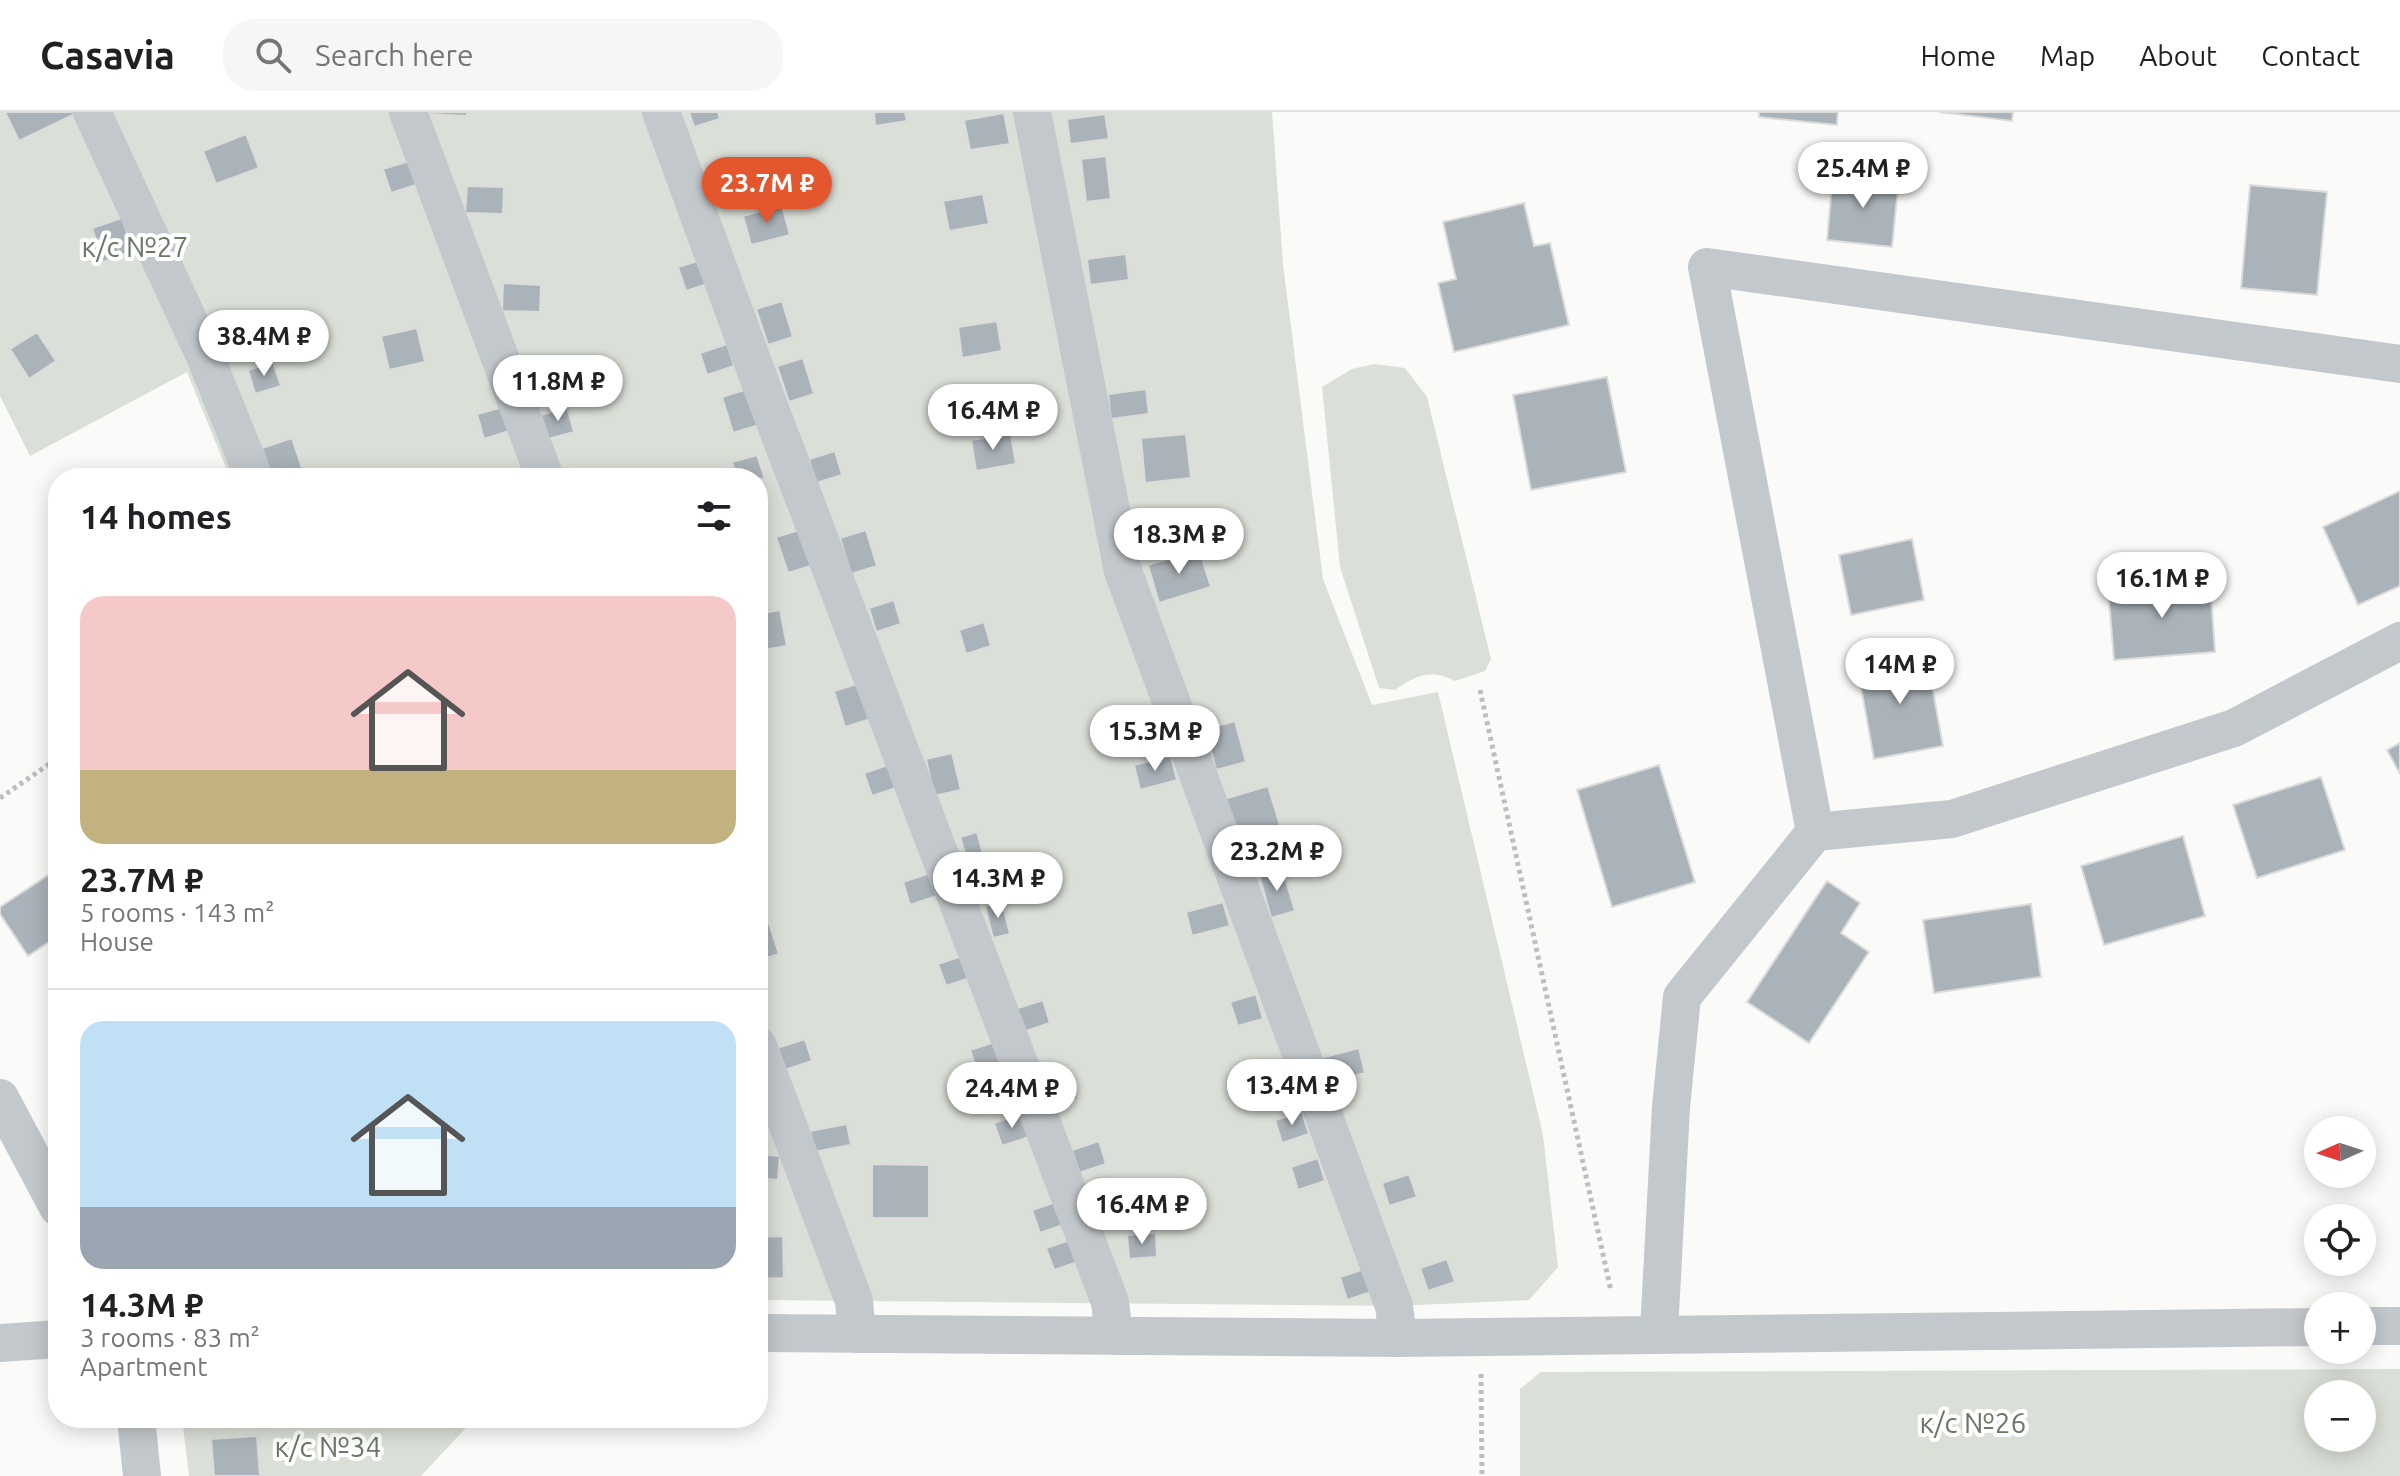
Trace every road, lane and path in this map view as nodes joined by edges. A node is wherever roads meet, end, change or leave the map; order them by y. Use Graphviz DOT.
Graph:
graph roads {
  1 [pos="92,112"];
  2 [pos="408,112"];
  3 [pos="661,112"];
  4 [pos="1032,112"];
  5 [pos="2400,364"];
  6 [pos="250,468"];
  7 [pos="541,468"];
  8 [pos="2400,641"];
  9 [pos="1480,690"];
  10 [pos="48,765"];
  11 [pos="0,798"];
  12 [pos="1815,832"];
  13 [pos="768,1073"];
  14 [pos="0,1098"];
  15 [pos="48,1188"];
  16 [pos="1611,1291"];
  17 [pos="2376,1326"];
  18 [pos="2400,1326"];
  19 [pos="2304,1327"];
  20 [pos="1659,1332"];
  21 [pos="768,1333"];
  22 [pos="857,1334"];
  23 [pos="1114,1336"];
  24 [pos="1479,1337"];
  25 [pos="1398,1338"];
  26 [pos="48,1340"];
  27 [pos="0,1343"];
  28 [pos="137,1428"];
  29 [pos="142,1476"];
  30 [pos="1482,1476"];
  1 -- 6 [label="street"];
  2 -- 7 [label="street"];
  3 -- 23 [label="street"];
  4 -- 25 [label="street"];
  5 -- 12 [label="street"];
  8 -- 12 [label="street"];
  9 -- 16 [label="path"];
  10 -- 11 [label="path"];
  12 -- 20 [label="street"];
  13 -- 22 [label="street"];
  14 -- 15 [label="street"];
  17 -- 18 [label="street"];
  19 -- 20 [label="street"];
  20 -- 24 [label="street"];
  21 -- 22 [label="street"];
  22 -- 23 [label="street"];
  23 -- 25 [label="street"];
  24 -- 25 [label="street"];
  24 -- 30 [label="path"];
  26 -- 27 [label="street"];
  28 -- 29 [label="street"];
}
